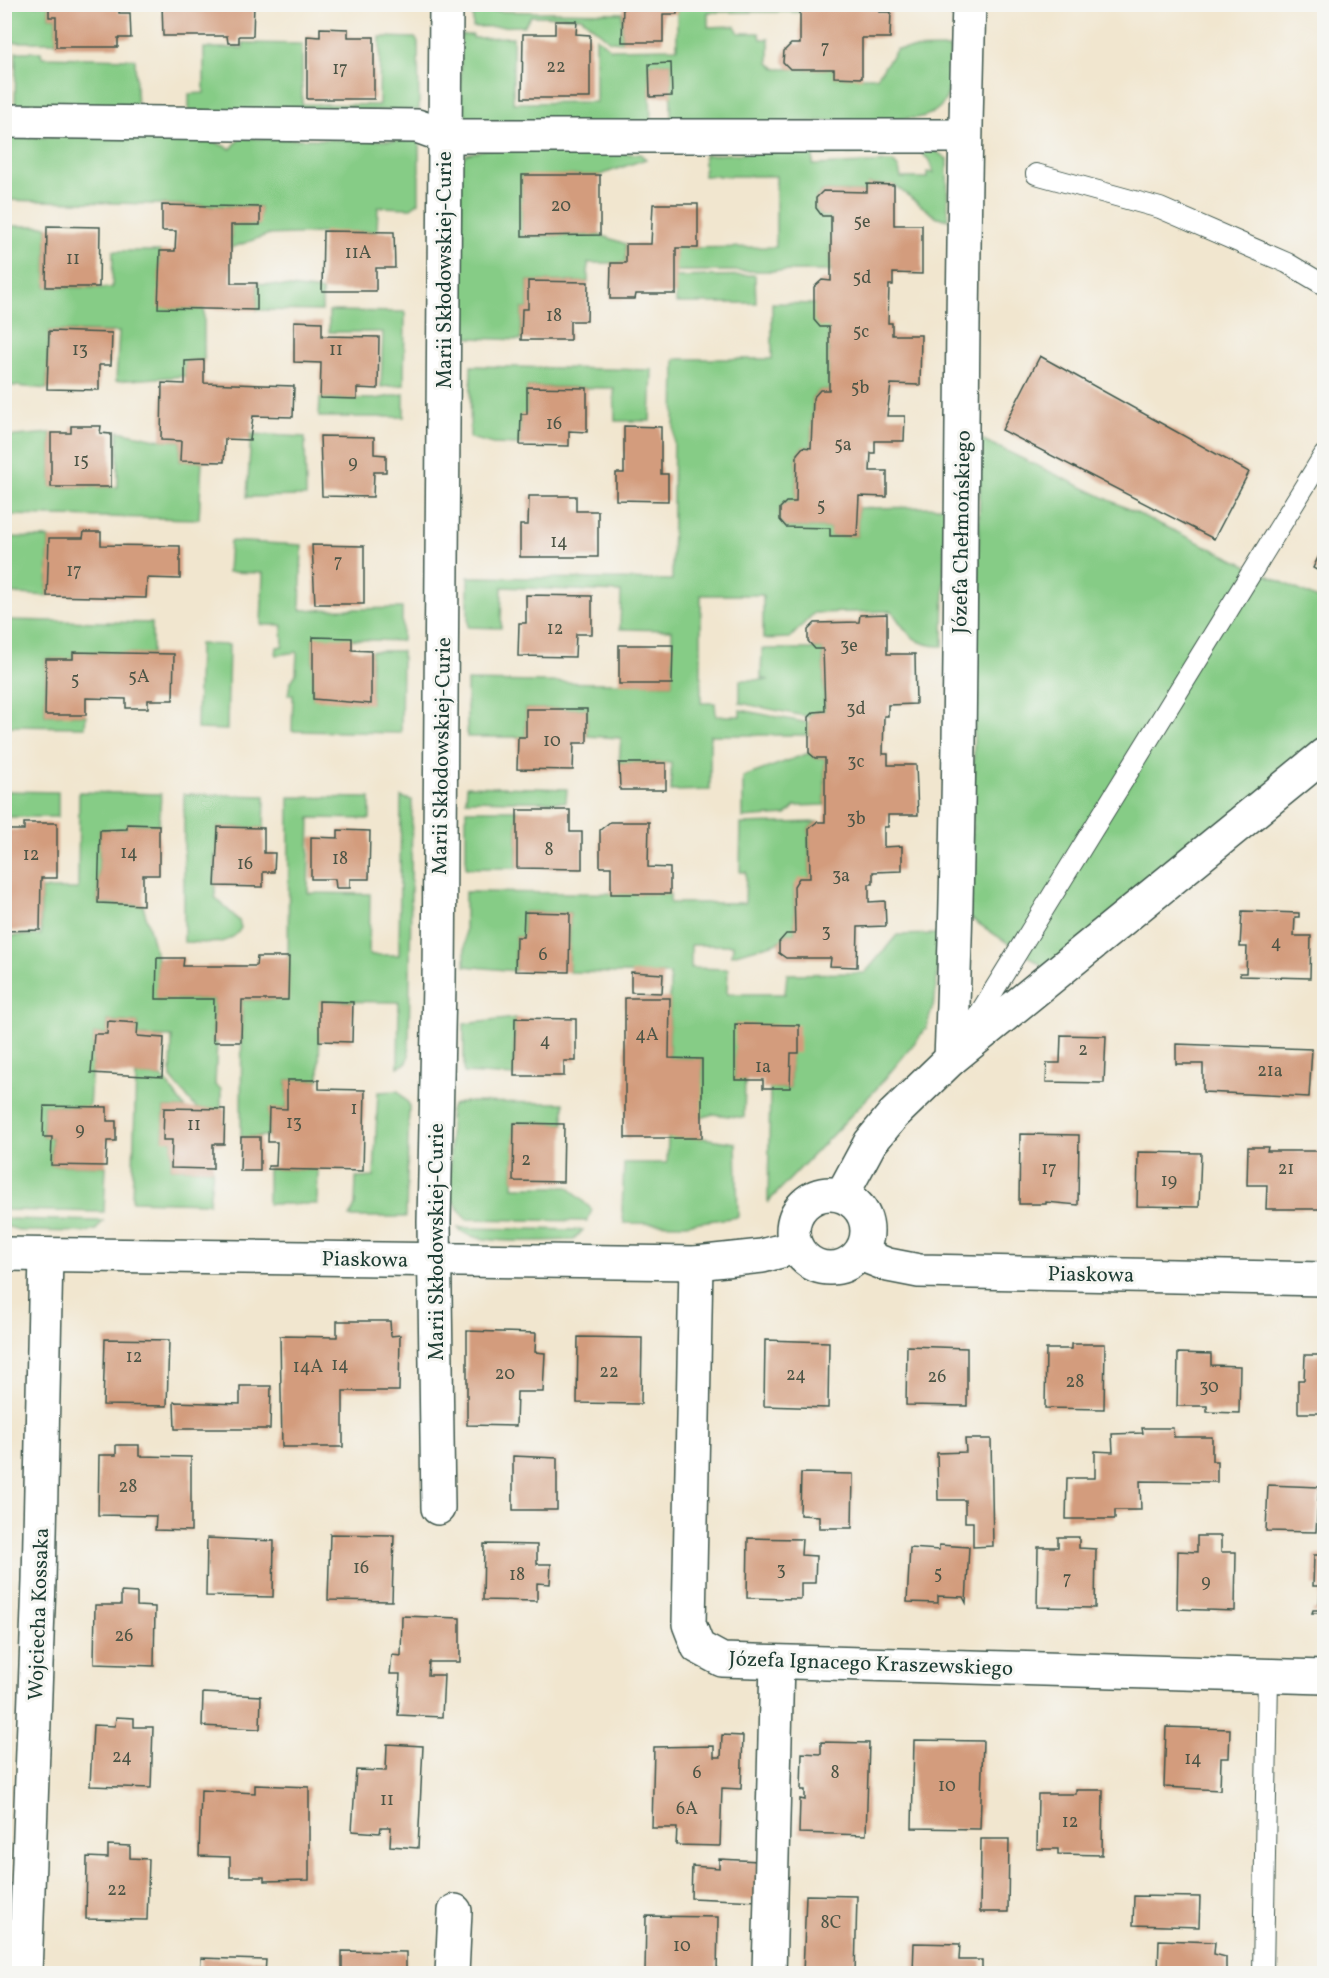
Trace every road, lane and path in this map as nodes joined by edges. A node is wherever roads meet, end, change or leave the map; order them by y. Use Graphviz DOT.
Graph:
graph roads {
  1 [pos="446,4"];
  2 [pos="969,4"];
  3 [pos="4,121"];
  4 [pos="445,136"];
  5 [pos="965,136"];
  6 [pos="1036,174"];
  7 [pos="1324,285"];
  8 [pos="1324,455"];
  9 [pos="1324,755"];
  10 [pos="951,1059"];
  11 [pos="842,1195"];
  12 [pos="796,1247"];
  13 [pos="4,1254"];
  14 [pos="860,1254"];
  15 [pos="46,1255"];
  16 [pos="435,1260"];
  17 [pos="696,1263"];
  18 [pos="1324,1279"];
  19 [pos="438,1508"];
  20 [pos="777,1662"];
  21 [pos="1268,1676"];
  22 [pos="1324,1677"];
  23 [pos="16,1908"];
  24 [pos="455,1911"];
  25 [pos="25,1974"];
  26 [pos="453,1974"];
  27 [pos="769,1974"];
  28 [pos="1263,1974"];
  1 -- 4 [label="street, Marii Skłodowskiej-Curie"];
  2 -- 5 [label="street, Józefa Chełmońskiego"];
  3 -- 4 [label="street"];
  4 -- 5 [label="street"];
  4 -- 16 [label="street, Marii Skłodowskiej-Curie"];
  5 -- 10 [label="street, Józefa Chełmońskiego"];
  6 -- 7 [label="lane"];
  8 -- 10 [label="lane"];
  9 -- 10 [label="street"];
  10 -- 11 [label="street"];
  11 -- 12 [label="street"];
  11 -- 14 [label="street"];
  12 -- 14 [label="street"];
  12 -- 17 [label="street, Piaskowa"];
  13 -- 15 [label="street, Piaskowa"];
  14 -- 18 [label="street, Piaskowa"];
  15 -- 16 [label="street, Piaskowa"];
  15 -- 23 [label="street, Wojciecha Kossaka"];
  16 -- 17 [label="street, Piaskowa"];
  16 -- 19 [label="street, Marii Skłodowskiej-Curie"];
  17 -- 20 [label="street, Józefa Ignacego Kraszewskiego"];
  20 -- 21 [label="street, Józefa Ignacego Kraszewskiego"];
  20 -- 27 [label="street"];
  21 -- 22 [label="street, Józefa Ignacego Kraszewskiego"];
  21 -- 28 [label="lane"];
  23 -- 25 [label="street, Wojciecha Kossaka"];
  24 -- 26 [label="street"];
}
